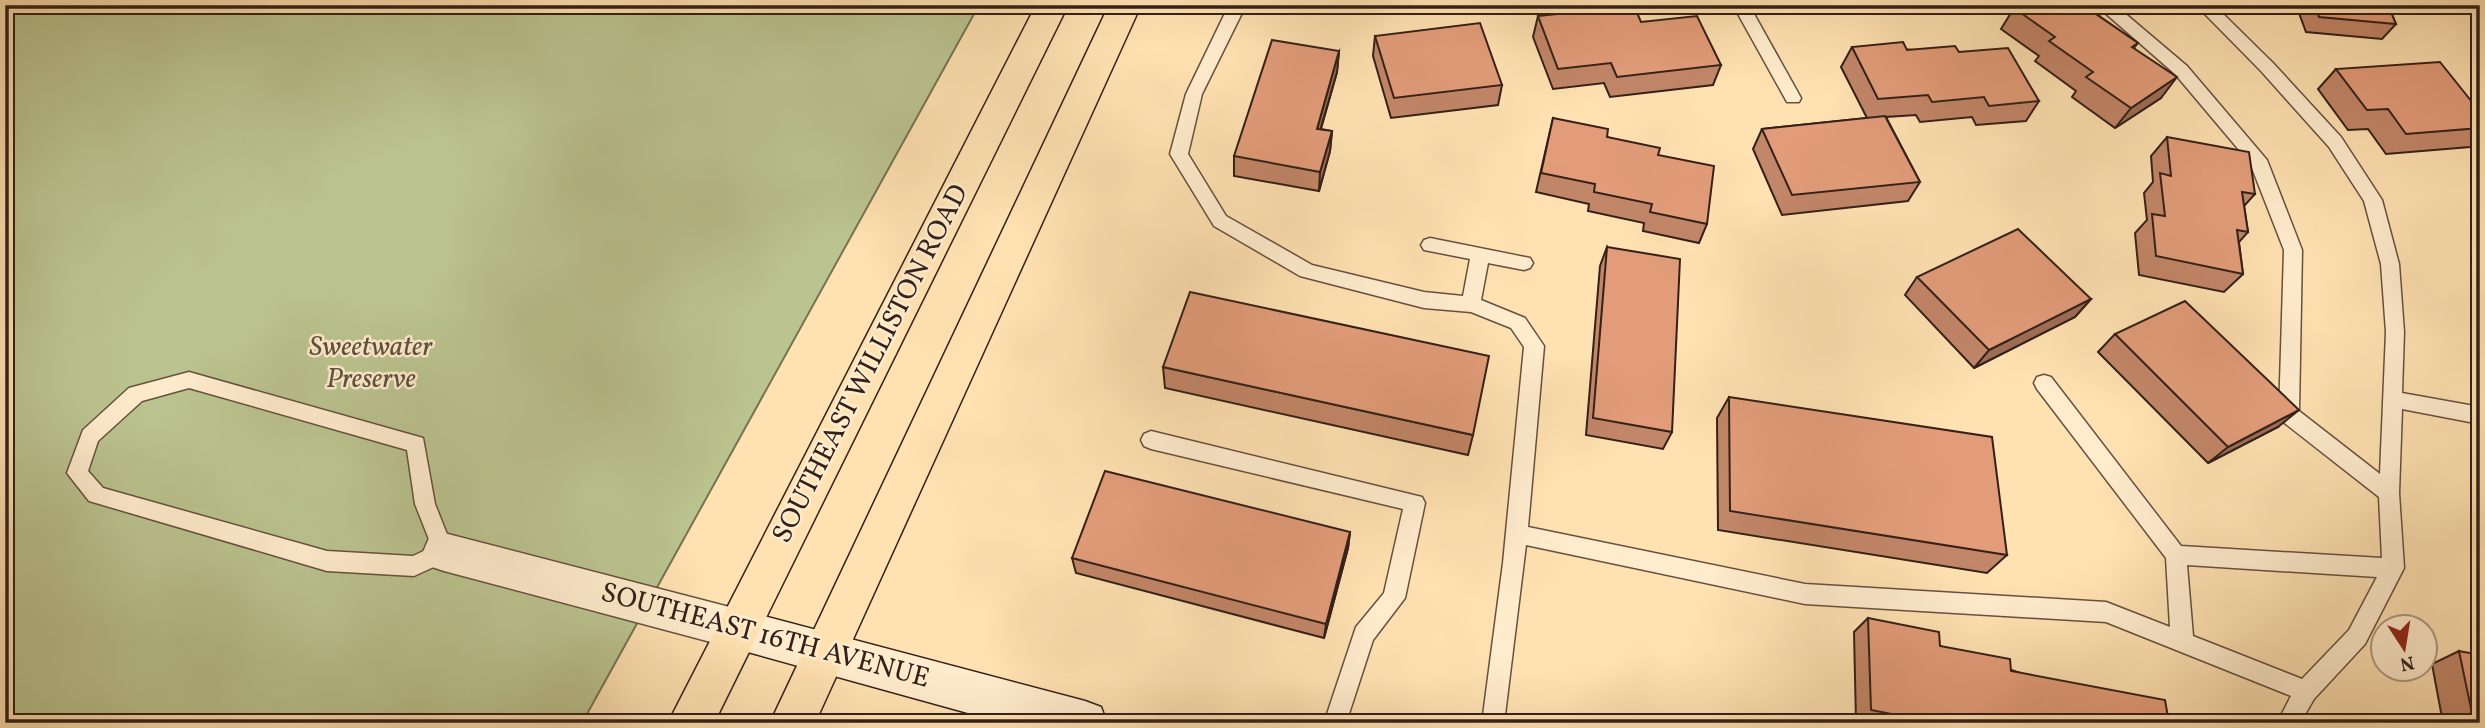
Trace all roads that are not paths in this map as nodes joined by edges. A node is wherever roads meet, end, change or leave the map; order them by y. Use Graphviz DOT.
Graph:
graph roads {
  1 [pos="1052,5"];
  2 [pos="1125,5"];
  3 [pos="1258,5"];
  4 [pos="1741,5"];
  5 [pos="2104,5"];
  6 [pos="2204,5"];
  7 [pos="1238,6"];
  8 [pos="1793,98"];
  9 [pos="1430,245"];
  10 [pos="1480,254"];
  11 [pos="1524,263"];
  12 [pos="1471,304"];
  13 [pos="2044,383"];
  14 [pos="2392,399"];
  15 [pos="2480,416"];
  16 [pos="1152,440"];
  17 [pos="2389,493"];
  18 [pos="1517,534"];
  19 [pos="444,552"];
  20 [pos="2176,555"];
  21 [pos="2393,568"];
  22 [pos="737,629"];
  23 [pos="2182,640"];
  24 [pos="825,653"];
  25 [pos="2306,691"];
  26 [pos="690,723"];
  27 [pos="792,723"];
  28 [pos="1085,723"];
  29 [pos="1335,723"];
  30 [pos="1493,723"];
  31 [pos="2288,723"];
  1 -- 22 [label="highway, SOUTHEAST WILLISTON ROAD"];
  2 -- 24 [label="highway"];
  3 -- 7 [label="lane"];
  4 -- 8 [label="lane"];
  5 -- 17 [label="lane"];
  6 -- 14 [label="lane"];
  7 -- 12 [label="lane"];
  9 -- 10 [label="lane"];
  10 -- 11 [label="lane"];
  10 -- 12 [label="lane"];
  12 -- 18 [label="lane"];
  13 -- 20 [label="lane"];
  14 -- 15 [label="lane"];
  14 -- 17 [label="lane"];
  16 -- 29 [label="lane"];
  17 -- 21 [label="lane"];
  18 -- 23 [label="lane"];
  18 -- 30 [label="lane"];
  19 -- 19 [label="lane"];
  19 -- 22 [label="main road, SOUTHEAST 16TH AVENUE"];
  20 -- 21 [label="lane"];
  20 -- 23 [label="lane"];
  21 -- 25 [label="lane"];
  22 -- 24 [label="main road, SOUTHEAST 16TH AVENUE"];
  22 -- 26 [label="highway, SOUTHEAST WILLISTON ROAD"];
  23 -- 25 [label="lane"];
  24 -- 27 [label="highway"];
  24 -- 28 [label="main road, SOUTHEAST 16TH AVENUE"];
  25 -- 31 [label="lane"];
}
